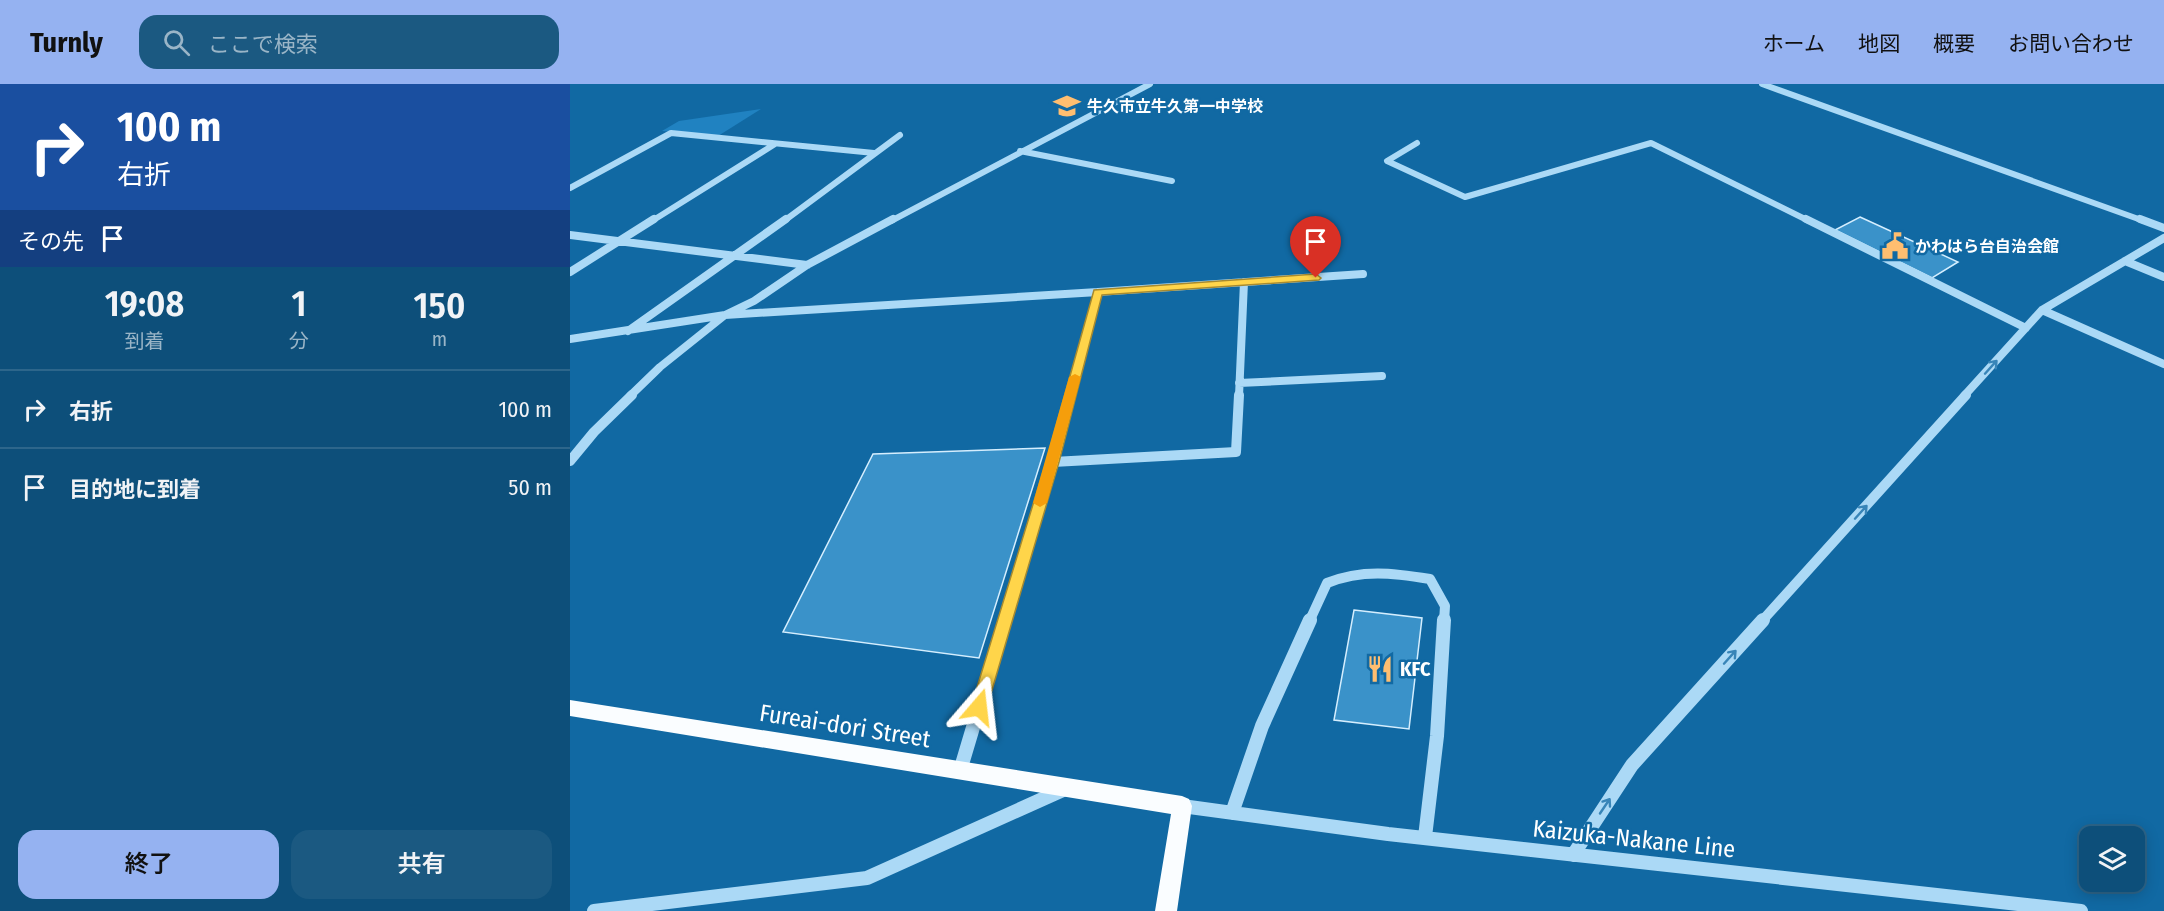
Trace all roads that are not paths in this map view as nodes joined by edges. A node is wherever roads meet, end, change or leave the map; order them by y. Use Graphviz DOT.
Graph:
graph roads {
  1 [pos="1150,84"];
  2 [pos="1762,84"];
  3 [pos="900,135"];
  4 [pos="1417,142"];
  5 [pos="775,144"];
  6 [pos="1020,151"];
  7 [pos="874,153"];
  8 [pos="1172,181"];
  9 [pos="570,188"];
  10 [pos="2164,228"];
  11 [pos="570,235"];
  12 [pos="2164,238"];
  13 [pos="620,241"];
  14 [pos="736,256"];
  15 [pos="2125,261"];
  16 [pos="807,265"];
  17 [pos="570,272"];
  18 [pos="1363,274"];
  19 [pos="2164,277"];
  20 [pos="1244,282"];
  21 [pos="1098,292"];
  22 [pos="2042,310"];
  23 [pos="725,315"];
  24 [pos="2026,328"];
  25 [pos="625,333"];
  26 [pos="570,339"];
  27 [pos="2164,364"];
  28 [pos="1382,376"];
  29 [pos="1239,384"];
  30 [pos="570,461"];
  31 [pos="1053,462"];
  32 [pos="570,708"];
  33 [pos="960,771"];
  34 [pos="1068,788"];
  35 [pos="1182,806"];
  36 [pos="1232,813"];
  37 [pos="1425,837"];
  38 [pos="1573,855"];
  39 [pos="594,911"];
  40 [pos="1166,911"];
  41 [pos="2081,911"];
  1 -- 6 [label="street"];
  2 -- 10 [label="street"];
  3 -- 7 [label="street"];
  4 -- 24 [label="street"];
  5 -- 7 [label="street"];
  5 -- 9 [label="street"];
  5 -- 13 [label="street"];
  6 -- 8 [label="street"];
  6 -- 16 [label="street"];
  7 -- 14 [label="street"];
  11 -- 13 [label="street"];
  12 -- 15 [label="street"];
  13 -- 14 [label="street"];
  13 -- 17 [label="street"];
  14 -- 16 [label="street"];
  14 -- 25 [label="street"];
  15 -- 19 [label="street"];
  15 -- 22 [label="street"];
  16 -- 23 [label="street"];
  18 -- 20 [label="street"];
  20 -- 21 [label="street"];
  20 -- 29 [label="street"];
  21 -- 23 [label="street"];
  21 -- 31 [label="street"];
  22 -- 24 [label="street"];
  22 -- 27 [label="street"];
  23 -- 25 [label="street"];
  23 -- 30 [label="street"];
  38 -- 24 [label="street, one-way"];
  25 -- 26 [label="street"];
  28 -- 29 [label="street"];
  29 -- 31 [label="street"];
  31 -- 33 [label="street"];
  32 -- 33 [label="main road, Fureai-dori Street"];
  33 -- 34 [label="main road, Fureai-dori Street"];
  34 -- 35 [label="main road, Fureai-dori Street"];
  34 -- 39 [label="street"];
  35 -- 36 [label="street, Kaizuka-Nakane Line"];
  35 -- 40 [label="main road"];
  36 -- 37 [label="street, Kaizuka-Nakane Line"];
  36 -- 37 [label="street"];
  37 -- 38 [label="street, Kaizuka-Nakane Line"];
  38 -- 41 [label="street, Kaizuka-Nakane Line"];
}
